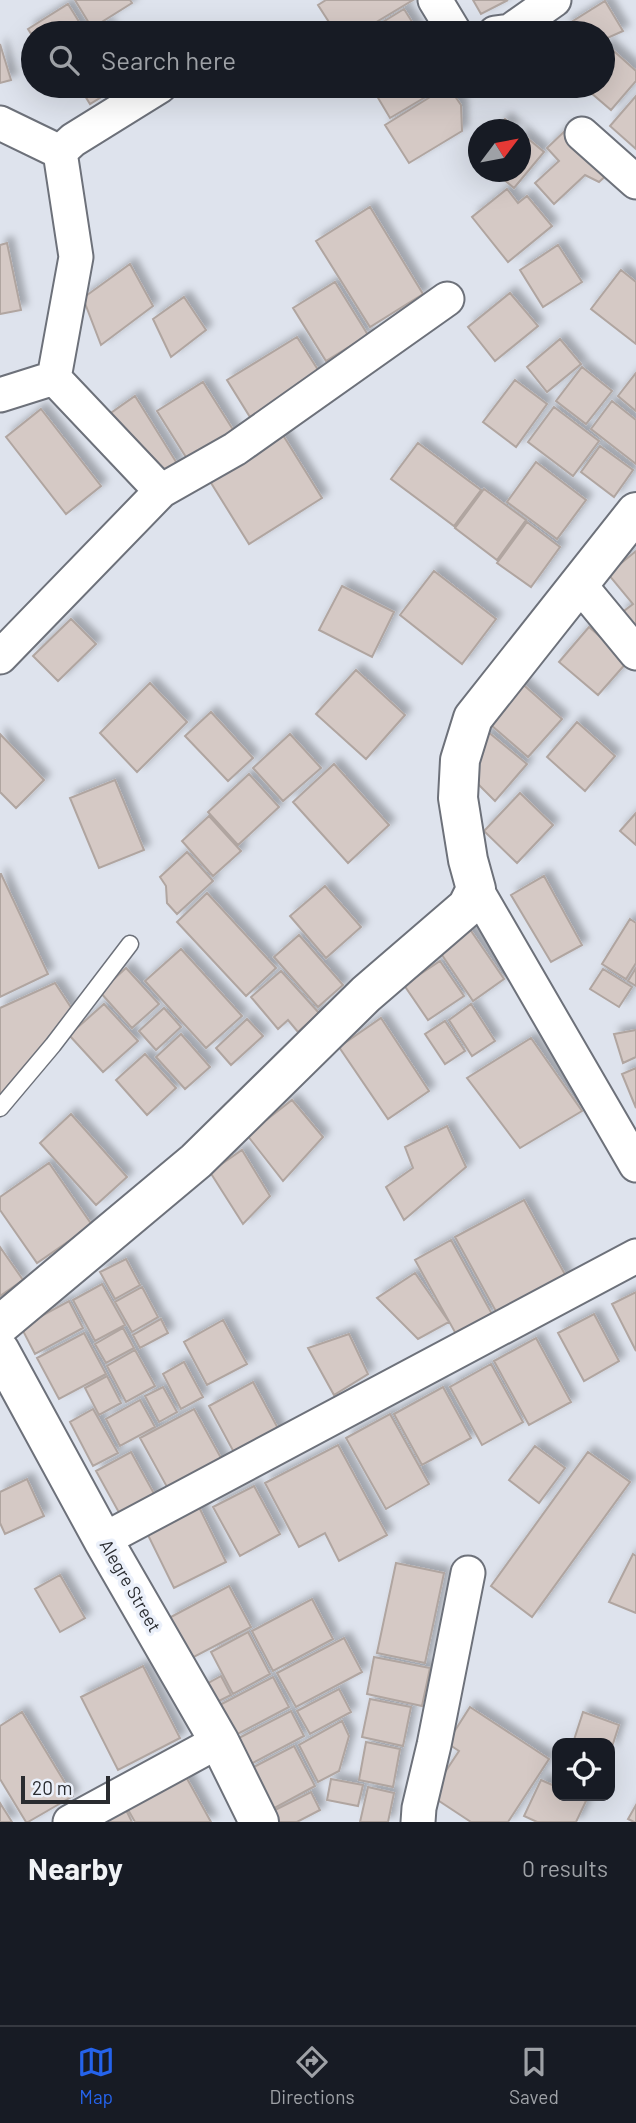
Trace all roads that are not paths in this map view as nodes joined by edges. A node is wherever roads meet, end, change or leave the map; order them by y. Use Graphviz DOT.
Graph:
graph roads {
  1 [pos="435,0"];
  2 [pos="554,0"];
  3 [pos="448,21"];
  4 [pos="524,21"];
  5 [pos="141,98"];
  6 [pos="0,122"];
  7 [pos="582,134"];
  8 [pos="60,152"];
  9 [pos="636,182"];
  10 [pos="447,299"];
  11 [pos="54,378"];
  12 [pos="0,395"];
  13 [pos="161,491"];
  14 [pos="636,512"];
  15 [pos="579,584"];
  16 [pos="636,653"];
  17 [pos="0,657"];
  18 [pos="476,889"];
  19 [pos="130,944"];
  20 [pos="0,1108"];
  21 [pos="636,1165"];
  22 [pos="636,1256"];
  23 [pos="0,1325"];
  24 [pos="0,1351"];
  25 [pos="103,1540"];
  26 [pos="468,1573"];
  27 [pos="219,1741"];
  28 [pos="70,1822"];
  29 [pos="259,1822"];
  30 [pos="418,1822"];
  1 -- 3 [label="street"];
  2 -- 4 [label="street"];
  5 -- 8 [label="street"];
  6 -- 8 [label="street"];
  7 -- 9 [label="street"];
  8 -- 11 [label="street"];
  10 -- 13 [label="street"];
  11 -- 12 [label="street"];
  11 -- 13 [label="street"];
  13 -- 17 [label="street"];
  14 -- 15 [label="street"];
  15 -- 16 [label="street"];
  15 -- 18 [label="street"];
  18 -- 21 [label="street"];
  18 -- 23 [label="street"];
  19 -- 20 [label="lane"];
  22 -- 25 [label="street"];
  24 -- 25 [label="street, Alegre Street"];
  25 -- 27 [label="street, Alegre Street"];
  26 -- 30 [label="street"];
  27 -- 28 [label="street"];
  27 -- 29 [label="street, Alegre Street"];
}
